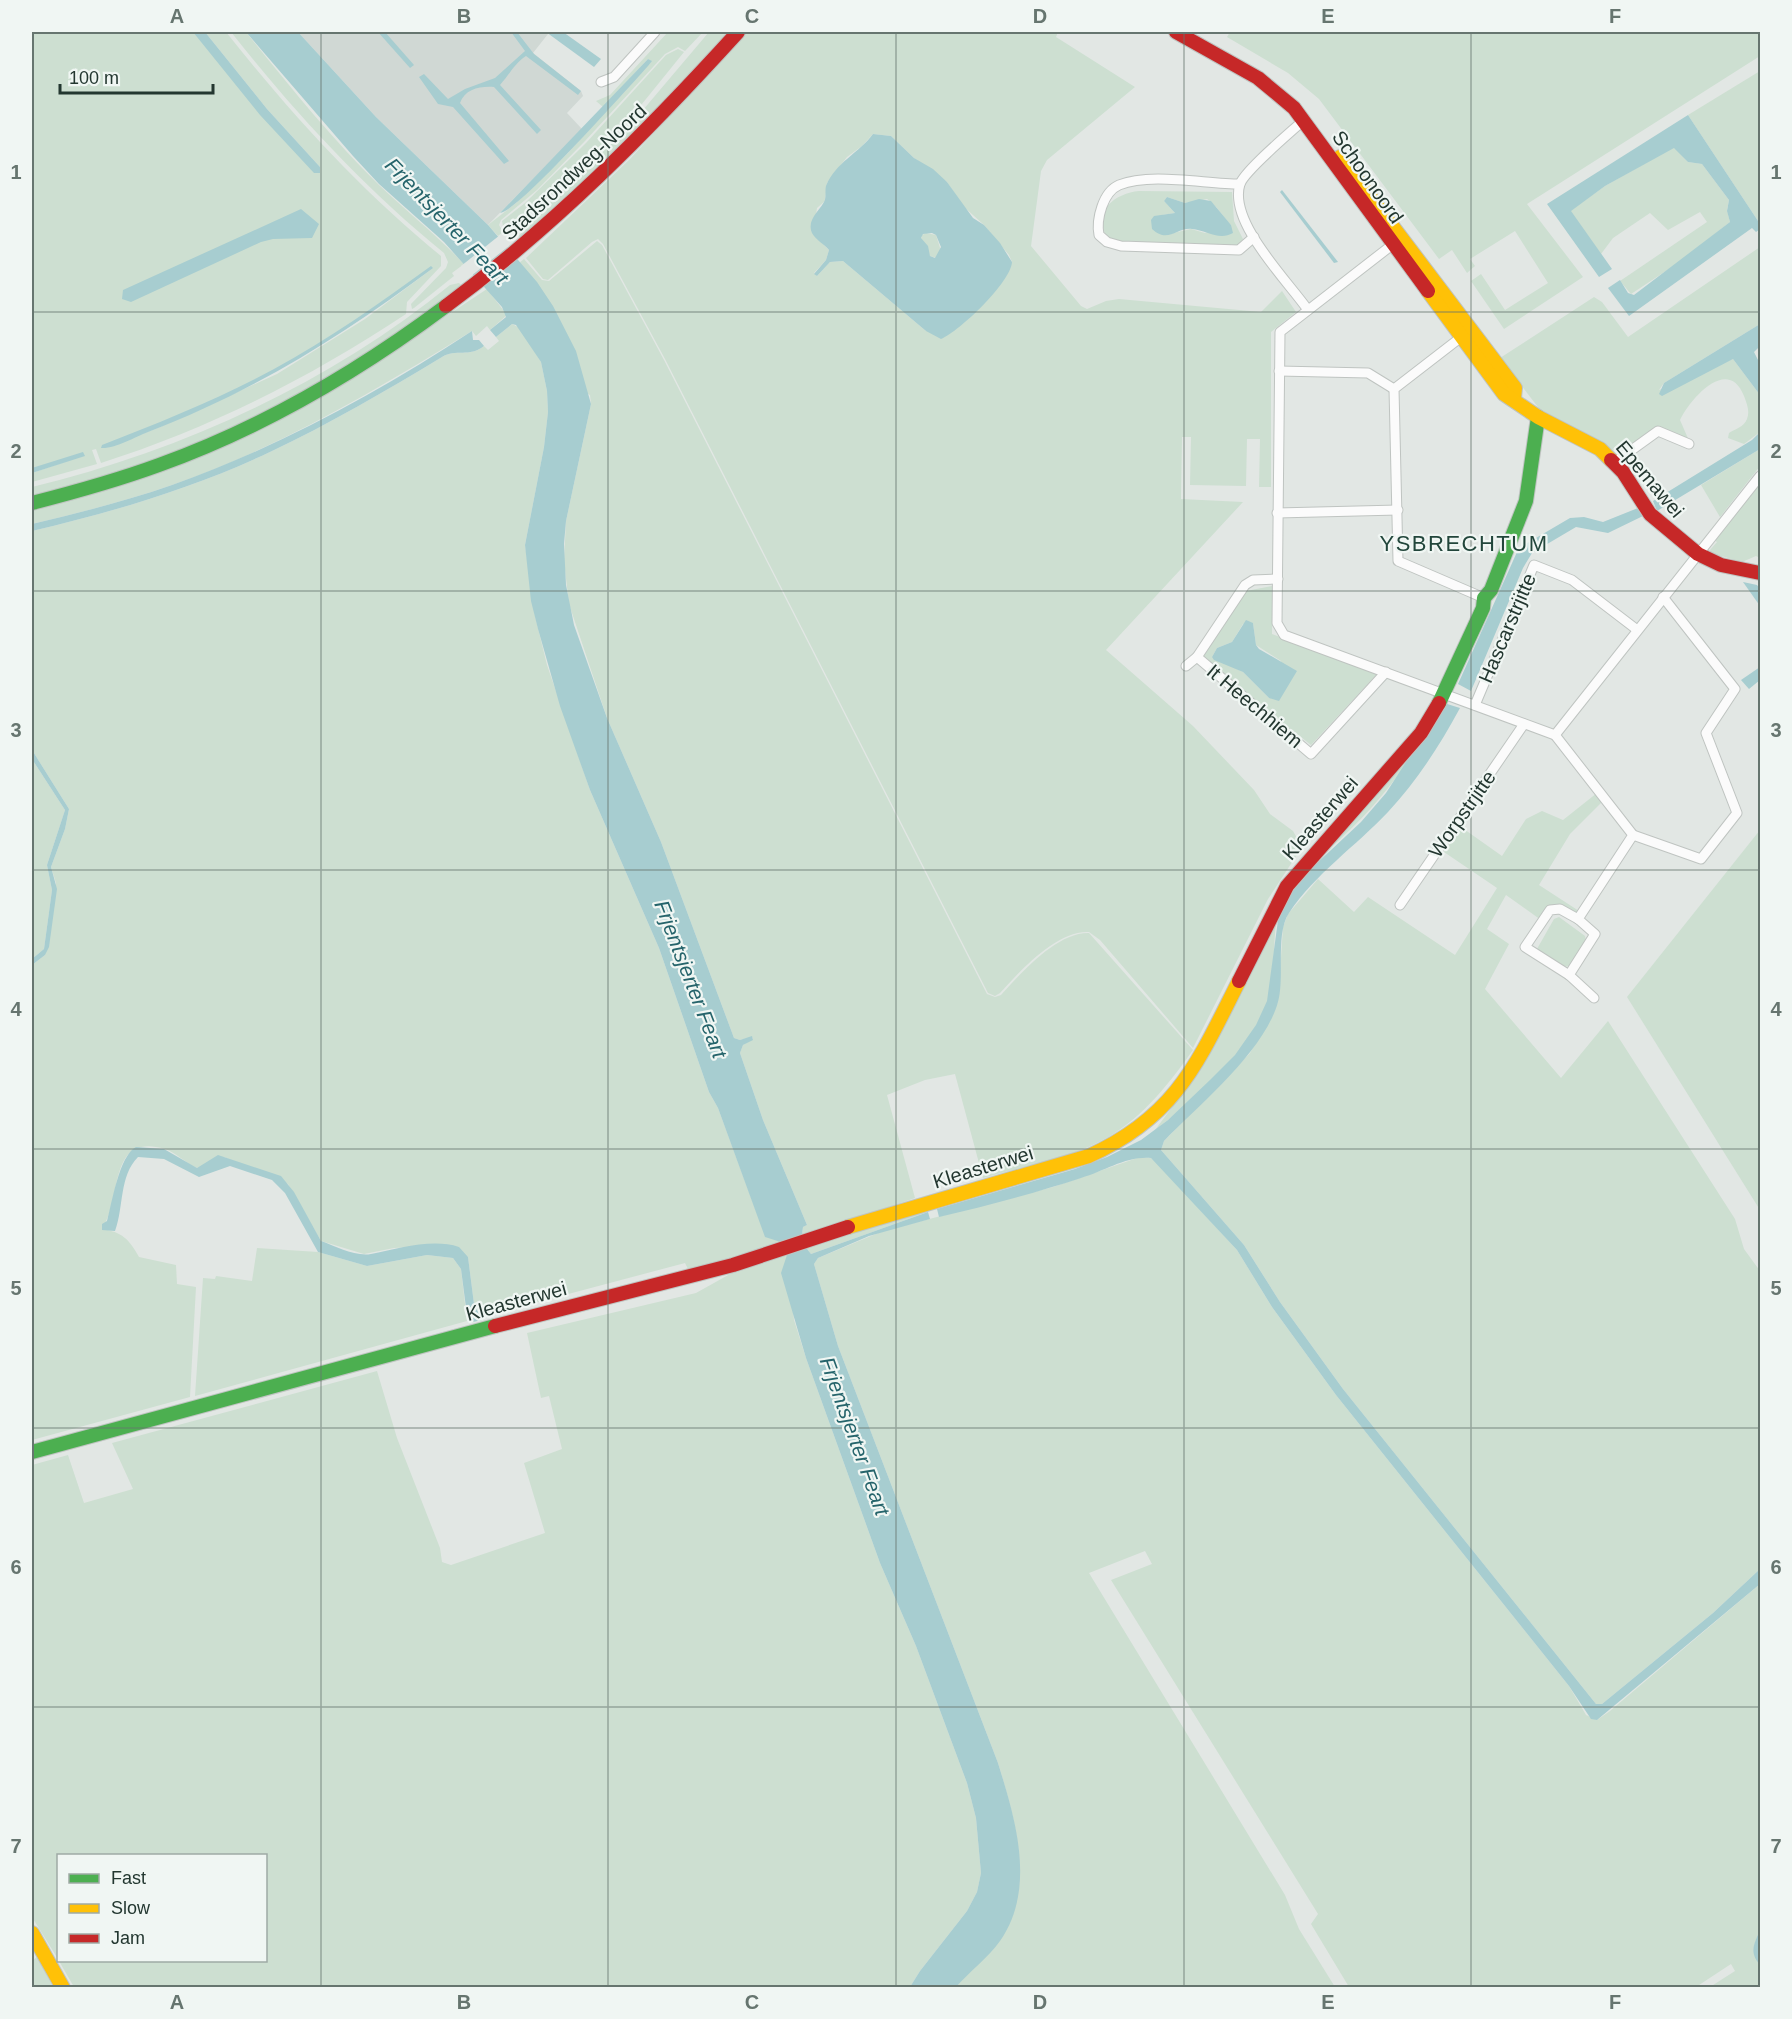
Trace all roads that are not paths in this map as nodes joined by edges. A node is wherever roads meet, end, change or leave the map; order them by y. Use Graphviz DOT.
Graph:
graph roads {
  1 [pos="655,32"];
  2 [pos="738,32"];
  3 [pos="1176,32"];
  4 [pos="601,82"];
  5 [pos="1309,125"];
  6 [pos="1240,184"];
  7 [pos="1254,237"];
  8 [pos="1396,241"];
  9 [pos="1308,310"];
  10 [pos="1461,338"];
  11 [pos="1279,371"];
  12 [pos="1395,389"];
  13 [pos="1514,398"];
  14 [pos="1539,417"];
  15 [pos="1689,444"];
  16 [pos="1615,462"];
  17 [pos="1761,476"];
  18 [pos="32,503"];
  19 [pos="1398,510"];
  20 [pos="1277,513"];
  21 [pos="1698,554"];
  22 [pos="1761,573"];
  23 [pos="1278,579"];
  24 [pos="1663,597"];
  25 [pos="1484,598"];
  26 [pos="1636,629"];
  27 [pos="1197,657"];
  28 [pos="1186,666"];
  29 [pos="1386,672"];
  30 [pos="1445,693"];
  31 [pos="1475,705"];
  32 [pos="1524,724"];
  33 [pos="1555,735"];
  34 [pos="1633,835"];
  35 [pos="1400,905"];
  36 [pos="1578,919"];
  37 [pos="1569,975"];
  38 [pos="1594,998"];
  39 [pos="32,1452"];
  40 [pos="32,1932"];
  41 [pos="63,1988"];
  1 -- 4 [label="street"];
  2 -- 18 [label="street, Stadsrondweg-Noord"];
  3 -- 5 [label="street, Schoonoord"];
  5 -- 6 [label="street"];
  5 -- 8 [label="street, Schoonoord"];
  6 -- 7 [label="street"];
  6 -- 7 [label="street"];
  7 -- 9 [label="street"];
  8 -- 9 [label="street, Hascarstrjitte"];
  8 -- 10 [label="street, Epemawei"];
  8 -- 13 [label="street, Epemawei"];
  9 -- 11 [label="street, Hascarstrjitte"];
  10 -- 12 [label="street"];
  10 -- 13 [label="street, Epemawei"];
  11 -- 12 [label="street"];
  11 -- 20 [label="street, Hascarstrjitte"];
  12 -- 19 [label="street"];
  13 -- 14 [label="street, Epemawei"];
  14 -- 16 [label="street, Epemawei"];
  14 -- 25 [label="street, Kleasterwei"];
  15 -- 16 [label="street"];
  16 -- 21 [label="street, Epemawei"];
  17 -- 21 [label="street"];
  19 -- 20 [label="street"];
  19 -- 25 [label="street"];
  20 -- 23 [label="street, Hascarstrjitte"];
  21 -- 22 [label="street, Epemawei"];
  21 -- 24 [label="street"];
  23 -- 27 [label="street, It Heechhiem"];
  23 -- 29 [label="street, Hascarstrjitte"];
  24 -- 26 [label="street"];
  24 -- 34 [label="street"];
  25 -- 30 [label="street, Kleasterwei"];
  26 -- 31 [label="street, Hascarstrjitte"];
  26 -- 33 [label="street"];
  27 -- 28 [label="street, It Heechhiem"];
  27 -- 29 [label="street, It Heechhiem"];
  29 -- 30 [label="street, Hascarstrjitte"];
  30 -- 31 [label="street, Hascarstrjitte"];
  30 -- 39 [label="street, Kleasterwei"];
  31 -- 32 [label="street, Hascarstrjitte"];
  32 -- 33 [label="street, Hascarstrjitte"];
  32 -- 35 [label="street, Worpstrjitte"];
  33 -- 34 [label="street"];
  34 -- 36 [label="street"];
  36 -- 37 [label="street"];
  36 -- 37 [label="street"];
  37 -- 38 [label="street"];
  40 -- 41 [label="street"];
}
